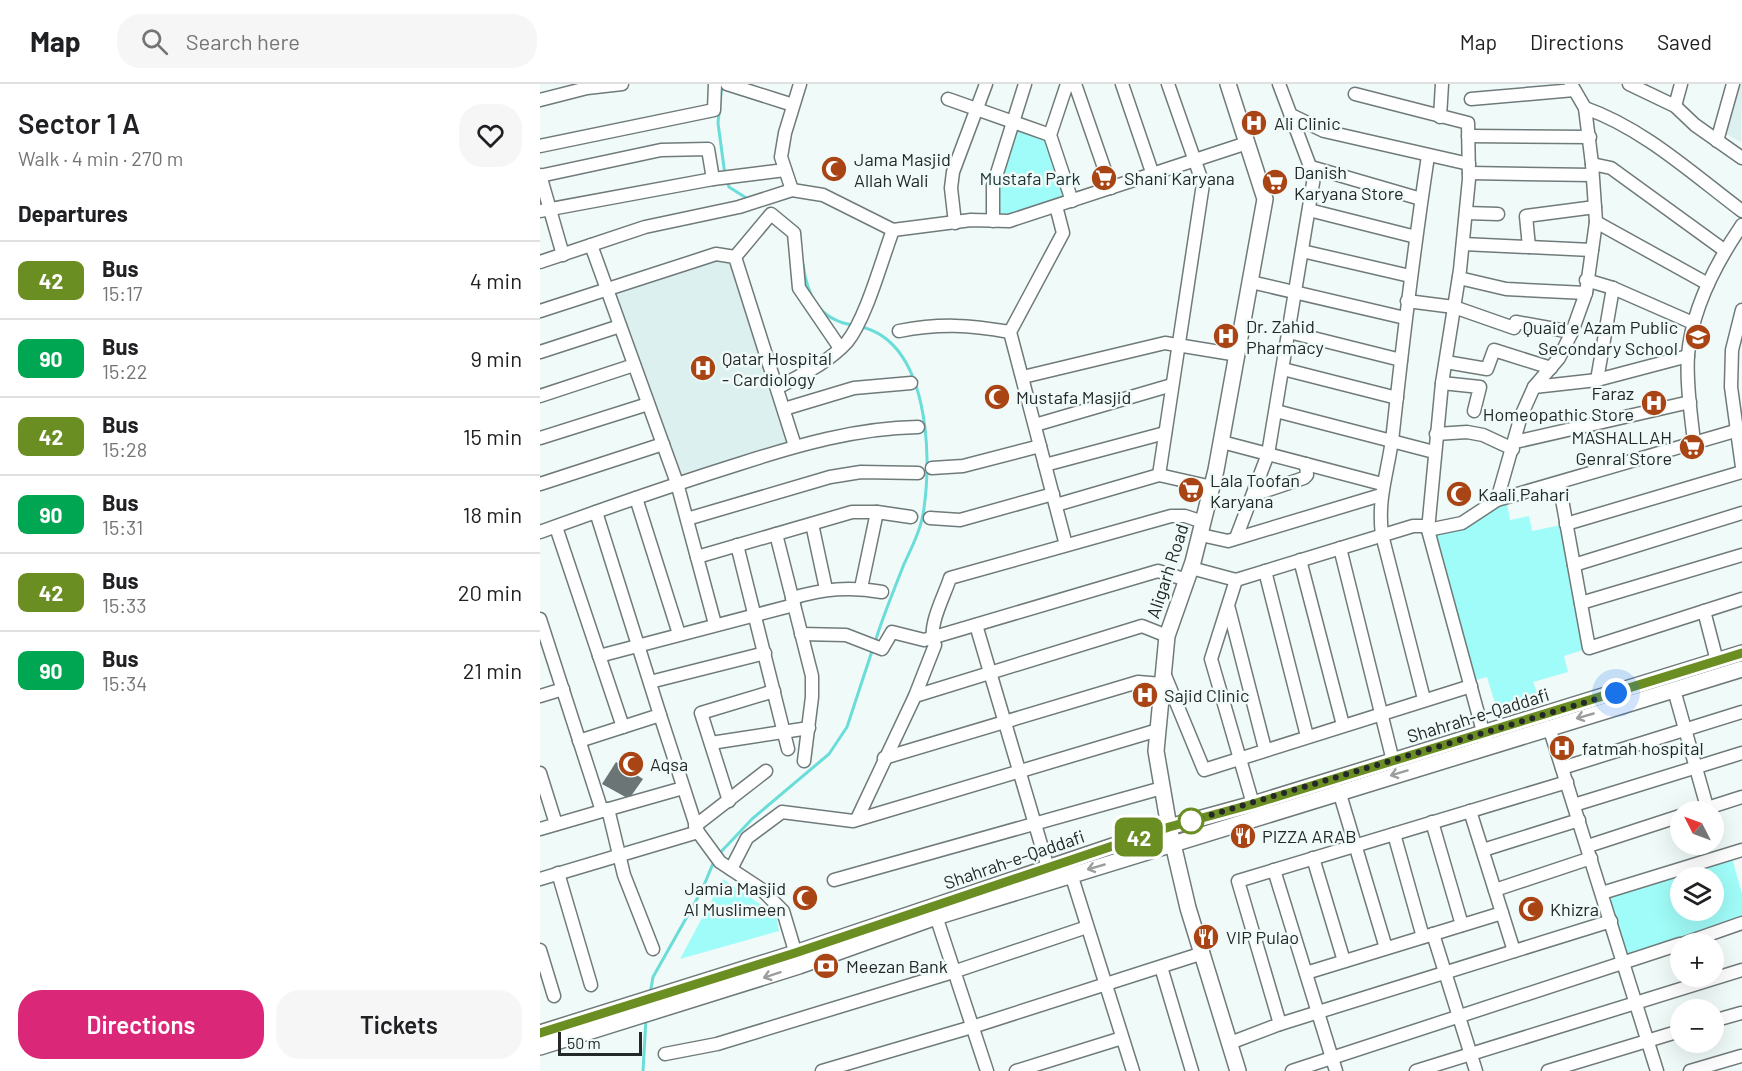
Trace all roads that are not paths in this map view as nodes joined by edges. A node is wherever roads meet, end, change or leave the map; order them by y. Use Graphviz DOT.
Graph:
graph roads {
  1 [pos="622,84"];
  2 [pos="715,84"];
  3 [pos="727,84"];
  4 [pos="800,84"];
  5 [pos="987,84"];
  6 [pos="1025,84"];
  7 [pos="1067,84"];
  8 [pos="1075,84"];
  9 [pos="1122,84"];
  10 [pos="1168,84"];
  11 [pos="1228,84"];
  12 [pos="1279,84"];
  13 [pos="1442,84"];
  14 [pos="1629,84"];
  15 [pos="1681,84"];
  16 [pos="1733,84"];
  17 [pos="1573,87"];
  18 [pos="1355,94"];
  19 [pos="948,99"];
  20 [pos="1471,99"];
  21 [pos="540,100"];
  22 [pos="793,105"];
  23 [pos="1675,106"];
  24 [pos="1586,108"];
  25 [pos="977,109"];
  26 [pos="1291,115"];
  27 [pos="1440,117"];
  28 [pos="1013,122"];
  29 [pos="1050,135"];
  30 [pos="1468,136"];
  31 [pos="1590,137"];
  32 [pos="1717,141"];
  33 [pos="1247,143"];
  34 [pos="540,146"];
  35 [pos="1740,154"];
  36 [pos="1428,156"];
  37 [pos="1195,161"];
  38 [pos="1311,167"];
  39 [pos="1469,168"];
  40 [pos="785,170"];
  41 [pos="1592,170"];
  42 [pos="540,175"];
  43 [pos="1153,176"];
  44 [pos="716,179"];
  45 [pos="1112,188"];
  46 [pos="792,190"];
  47 [pos="1421,199"];
  48 [pos="1072,201"];
  49 [pos="1056,206"];
  50 [pos="1595,207"];
  51 [pos="545,209"];
  52 [pos="1309,210"];
  53 [pos="1742,211"];
  54 [pos="1466,213"];
  55 [pos="1498,214"];
  56 [pos="993,221"];
  57 [pos="1596,222"];
  58 [pos="955,223"];
  59 [pos="1742,225"];
  60 [pos="893,230"];
  61 [pos="1416,237"];
  62 [pos="1463,244"];
  63 [pos="591,245"];
  64 [pos="1529,247"];
  65 [pos="1302,250"];
  66 [pos="1592,250"];
  67 [pos="1724,250"];
  68 [pos="563,255"];
  69 [pos="735,257"];
  70 [pos="540,262"];
  71 [pos="1410,276"];
  72 [pos="1459,278"];
  73 [pos="1251,282"];
  74 [pos="1708,284"];
  75 [pos="1586,286"];
  76 [pos="1613,288"];
  77 [pos="607,290"];
  78 [pos="1296,291"];
  79 [pos="1407,301"];
  80 [pos="1454,307"];
  81 [pos="1742,310"];
  82 [pos="540,311"];
  83 [pos="1406,318"];
  84 [pos="1694,323"];
  85 [pos="620,326"];
  86 [pos="899,331"];
  87 [pos="1010,332"];
  88 [pos="1289,332"];
  89 [pos="1572,332"];
  90 [pos="1179,344"];
  91 [pos="840,348"];
  92 [pos="540,352"];
  93 [pos="1239,355"];
  94 [pos="1688,356"];
  95 [pos="1401,360"];
  96 [pos="1446,362"];
  97 [pos="634,365"];
  98 [pos="1551,368"];
  99 [pos="1282,369"];
  100 [pos="1023,377"];
  101 [pos="1597,380"];
  102 [pos="911,383"];
  103 [pos="1442,383"];
  104 [pos="1172,385"];
  105 [pos="1534,387"];
  106 [pos="777,388"];
  107 [pos="540,396"];
  108 [pos="1397,398"];
  109 [pos="1690,402"];
  110 [pos="648,404"];
  111 [pos="784,409"];
  112 [pos="1276,411"];
  113 [pos="1474,411"];
  114 [pos="1035,425"];
  115 [pos="918,428"];
  116 [pos="1739,430"];
  117 [pos="1165,434"];
  118 [pos="1436,434"];
  119 [pos="540,438"];
  120 [pos="1392,441"];
  121 [pos="1222,442"];
  122 [pos="1694,442"];
  123 [pos="663,444"];
  124 [pos="1514,445"];
  125 [pos="795,446"];
  126 [pos="1040,446"];
  127 [pos="1434,452"];
  128 [pos="1268,454"];
  129 [pos="1306,464"];
  130 [pos="1045,465"];
  131 [pos="1742,467"];
  132 [pos="932,468"];
  133 [pos="1742,472"];
  134 [pos="918,473"];
  135 [pos="1159,475"];
  136 [pos="677,483"];
  137 [pos="1558,483"];
  138 [pos="540,484"];
  139 [pos="1212,487"];
  140 [pos="1381,490"];
  141 [pos="1253,495"];
  142 [pos="636,498"];
  143 [pos="1054,500"];
  144 [pos="1497,500"];
  145 [pos="596,512"];
  146 [pos="878,512"];
  147 [pos="1742,513"];
  148 [pos="911,517"];
  149 [pos="930,518"];
  150 [pos="687,519"];
  151 [pos="812,524"];
  152 [pos="1566,524"];
  153 [pos="556,527"];
  154 [pos="1202,528"];
  155 [pos="1428,528"];
  156 [pos="540,532"];
  157 [pos="776,534"];
  158 [pos="1382,535"];
  159 [pos="1236,538"];
  160 [pos="737,545"];
  161 [pos="1066,545"];
  162 [pos="1340,548"];
  163 [pos="1742,555"];
  164 [pos="697,556"];
  165 [pos="1300,560"];
  166 [pos="1574,565"];
  167 [pos="1265,571"];
  168 [pos="1189,574"];
  169 [pos="1236,580"];
  170 [pos="861,588"];
  171 [pos="826,589"];
  172 [pos="882,592"];
  173 [pos="1742,599"];
  174 [pos="793,602"];
  175 [pos="1581,603"];
  176 [pos="1229,608"];
  177 [pos="1704,611"];
  178 [pos="756,614"];
  179 [pos="540,619"];
  180 [pos="715,624"];
  181 [pos="976,625"];
  182 [pos="679,634"];
  183 [pos="801,634"];
  184 [pos="1167,636"];
  185 [pos="931,638"];
  186 [pos="638,644"];
  187 [pos="765,653"];
  188 [pos="1742,653"];
  189 [pos="599,656"];
  190 [pos="1717,661"];
  191 [pos="1742,669"];
  192 [pos="990,671"];
  193 [pos="1163,678"];
  194 [pos="650,682"];
  195 [pos="1471,686"];
  196 [pos="563,689"];
  197 [pos="1674,690"];
  198 [pos="774,691"];
  199 [pos="540,696"];
  200 [pos="915,696"];
  201 [pos="1424,699"];
  202 [pos="1742,712"];
  203 [pos="1380,713"];
  204 [pos="660,715"];
  205 [pos="1005,721"];
  206 [pos="1343,724"];
  207 [pos="622,727"];
  208 [pos="1549,727"];
  209 [pos="808,729"];
  210 [pos="1158,730"];
  211 [pos="1685,730"];
  212 [pos="783,731"];
  213 [pos="1307,736"];
  214 [pos="1485,740"];
  215 [pos="579,741"];
  216 [pos="711,743"];
  217 [pos="788,749"];
  218 [pos="1265,749"];
  219 [pos="1742,753"];
  220 [pos="1239,757"];
  221 [pos="884,758"];
  222 [pos="804,761"];
  223 [pos="1393,761"];
  224 [pos="1562,768"];
  225 [pos="1696,768"];
  226 [pos="766,771"];
  227 [pos="1020,771"];
  228 [pos="540,774"];
  229 [pos="1567,782"];
  230 [pos="683,788"];
  231 [pos="1162,788"];
  232 [pos="1339,791"];
  233 [pos="1742,796"];
  234 [pos="729,801"];
  235 [pos="1705,801"];
  236 [pos="1724,802"];
  237 [pos="1253,804"];
  238 [pos="1574,805"];
  239 [pos="605,810"];
  240 [pos="1470,811"];
  241 [pos="857,819"];
  242 [pos="1579,820"];
  243 [pos="1670,820"];
  244 [pos="1432,822"];
  245 [pos="1036,823"];
  246 [pos="556,824"];
  247 [pos="1169,827"];
  248 [pos="540,828"];
  249 [pos="697,829"];
  250 [pos="1394,834"];
  251 [pos="1173,845"];
  252 [pos="1355,845"];
  253 [pos="1482,850"];
  254 [pos="1742,850"];
  255 [pos="1589,852"];
  256 [pos="618,856"];
  257 [pos="1313,858"];
  258 [pos="1048,868"];
  259 [pos="731,869"];
  260 [pos="1274,870"];
  261 [pos="558,873"];
  262 [pos="1071,874"];
  263 [pos="540,879"];
  264 [pos="834,880"];
  265 [pos="1495,890"];
  266 [pos="1602,893"];
  267 [pos="934,912"];
  268 [pos="1502,913"];
  269 [pos="1611,921"];
  270 [pos="1742,923"];
  271 [pos="1462,925"];
  272 [pos="1087,927"];
  273 [pos="1713,933"];
  274 [pos="1428,935"];
  275 [pos="1386,948"];
  276 [pos="1670,948"];
  277 [pos="653,949"];
  278 [pos="540,950"];
  279 [pos="1514,951"];
  280 [pos="1203,953"];
  281 [pos="797,960"];
  282 [pos="1344,961"];
  283 [pos="1624,963"];
  284 [pos="1161,967"];
  285 [pos="1742,970"];
  286 [pos="953,972"];
  287 [pos="1306,973"];
  288 [pos="1446,973"];
  289 [pos="591,985"];
  290 [pos="1105,985"];
  291 [pos="554,996"];
  292 [pos="679,997"];
  293 [pos="1636,1002"];
  294 [pos="1318,1012"];
  295 [pos="1741,1013"];
  296 [pos="1459,1016"];
  297 [pos="1724,1018"];
  298 [pos="1280,1024"];
  299 [pos="972,1028"];
  300 [pos="540,1033"];
  301 [pos="1670,1033"];
  302 [pos="1122,1038"];
  303 [pos="1648,1040"];
  304 [pos="1230,1043"];
  305 [pos="540,1047"];
  306 [pos="665,1054"];
  307 [pos="1471,1054"];
  308 [pos="1741,1056"];
  309 [pos="1332,1058"];
  310 [pos="1296,1070"];
  311 [pos="822,1071"];
  312 [pos="987,1071"];
  313 [pos="1016,1071"];
  314 [pos="1132,1071"];
  315 [pos="1192,1071"];
  316 [pos="1238,1071"];
  317 [pos="1336,1071"];
  318 [pos="1416,1071"];
  319 [pos="1476,1071"];
  320 [pos="1548,1071"];
  321 [pos="1657,1071"];
  322 [pos="1690,1071"];
  1 -- 21 [label="street"];
  2 -- 34 [label="street"];
  3 -- 22 [label="street"];
  4 -- 22 [label="street"];
  5 -- 25 [label="street"];
  6 -- 28 [label="street"];
  7 -- 29 [label="street"];
  8 -- 45 [label="street"];
  9 -- 43 [label="street"];
  10 -- 37 [label="street"];
  11 -- 33 [label="main road, Aligarh Road"];
  12 -- 26 [label="street"];
  13 -- 27 [label="street"];
  14 -- 23 [label="street"];
  15 -- 23 [label="street"];
  16 -- 32 [label="street"];
  17 -- 20 [label="street"];
  17 -- 24 [label="street"];
  18 -- 27 [label="street"];
  19 -- 25 [label="street"];
  22 -- 40 [label="street"];
  23 -- 32 [label="street"];
  24 -- 31 [label="street"];
  24 -- 53 [label="street"];
  25 -- 28 [label="street"];
  25 -- 58 [label="street"];
  26 -- 36 [label="street"];
  26 -- 38 [label="street"];
  27 -- 30 [label="street"];
  28 -- 29 [label="street"];
  28 -- 56 [label="street"];
  29 -- 48 [label="street"];
  30 -- 31 [label="street"];
  30 -- 39 [label="street"];
  31 -- 41 [label="street"];
  32 -- 35 [label="street"];
  33 -- 37 [label="street"];
  33 -- 73 [label="main road, Aligarh Road"];
  36 -- 39 [label="street"];
  36 -- 47 [label="street"];
  37 -- 43 [label="street"];
  37 -- 90 [label="street"];
  38 -- 47 [label="street"];
  38 -- 52 [label="street"];
  39 -- 41 [label="street"];
  39 -- 54 [label="street"];
  40 -- 44 [label="street"];
  40 -- 46 [label="street"];
  41 -- 50 [label="street"];
  41 -- 67 [label="street"];
  42 -- 44 [label="street"];
  42 -- 51 [label="street"];
  43 -- 45 [label="street"];
  44 -- 51 [label="street"];
  45 -- 48 [label="street"];
  46 -- 60 [label="street"];
  46 -- 63 [label="street"];
  47 -- 61 [label="street"];
  48 -- 49 [label="street"];
  49 -- 56 [label="street"];
  49 -- 87 [label="street"];
  50 -- 57 [label="street"];
  50 -- 64 [label="street"];
  51 -- 68 [label="street"];
  52 -- 61 [label="street"];
  52 -- 65 [label="street"];
  54 -- 55 [label="street"];
  54 -- 62 [label="street"];
  56 -- 58 [label="street"];
  57 -- 66 [label="street"];
  57 -- 74 [label="street"];
  58 -- 60 [label="street"];
  59 -- 67 [label="street"];
  60 -- 91 [label="street"];
  61 -- 71 [label="street"];
  62 -- 64 [label="street"];
  62 -- 72 [label="street"];
  63 -- 68 [label="street"];
  63 -- 77 [label="street"];
  64 -- 66 [label="street"];
  65 -- 71 [label="street"];
  65 -- 78 [label="street"];
  66 -- 75 [label="street"];
  67 -- 74 [label="street"];
  68 -- 70 [label="street"];
  69 -- 77 [label="street"];
  69 -- 91 [label="street"];
  69 -- 106 [label="street"];
  71 -- 79 [label="street"];
  72 -- 75 [label="street"];
  72 -- 80 [label="street"];
  73 -- 78 [label="street"];
  73 -- 93 [label="main road, Aligarh Road"];
  74 -- 84 [label="street"];
  75 -- 76 [label="street"];
  75 -- 89 [label="street"];
  76 -- 84 [label="street"];
  76 -- 101 [label="street"];
  77 -- 82 [label="street"];
  77 -- 85 [label="street"];
  78 -- 83 [label="street"];
  78 -- 88 [label="street"];
  79 -- 80 [label="street"];
  79 -- 83 [label="street"];
  80 -- 89 [label="street"];
  80 -- 96 [label="street"];
  81 -- 116 [label="street"];
  83 -- 95 [label="street"];
  84 -- 94 [label="street"];
  85 -- 92 [label="street"];
  85 -- 97 [label="street"];
  86 -- 87 [label="street"];
  87 -- 100 [label="street"];
  88 -- 95 [label="street"];
  88 -- 99 [label="street"];
  89 -- 98 [label="street"];
  90 -- 93 [label="street"];
  90 -- 100 [label="street"];
  90 -- 104 [label="street"];
  91 -- 106 [label="street"];
  93 -- 121 [label="main road, Aligarh Road"];
  94 -- 101 [label="street"];
  94 -- 109 [label="street"];
  95 -- 108 [label="street"];
  96 -- 98 [label="street"];
  96 -- 103 [label="street"];
  97 -- 107 [label="street"];
  97 -- 110 [label="street"];
  98 -- 105 [label="street"];
  99 -- 108 [label="street"];
  99 -- 112 [label="street"];
  100 -- 114 [label="street"];
  101 -- 105 [label="street"];
  102 -- 111 [label="street"];
  103 -- 113 [label="street"];
  103 -- 118 [label="street"];
  104 -- 114 [label="street"];
  104 -- 117 [label="street"];
  105 -- 124 [label="street"];
  106 -- 111 [label="street"];
  108 -- 120 [label="street"];
  109 -- 122 [label="street"];
  109 -- 124 [label="street"];
  110 -- 119 [label="street"];
  110 -- 123 [label="street"];
  111 -- 125 [label="street"];
  112 -- 120 [label="street"];
  112 -- 128 [label="street"];
  114 -- 126 [label="street"];
  115 -- 125 [label="street"];
  116 -- 122 [label="street"];
  116 -- 131 [label="street"];
  117 -- 130 [label="street"];
  117 -- 135 [label="street"];
  118 -- 124 [label="street"];
  118 -- 127 [label="street"];
  120 -- 127 [label="street"];
  120 -- 140 [label="street"];
  121 -- 128 [label="street"];
  121 -- 139 [label="main road, Aligarh Road"];
  122 -- 137 [label="street"];
  123 -- 136 [label="street"];
  123 -- 138 [label="street"];
  124 -- 144 [label="street"];
  125 -- 136 [label="street"];
  126 -- 130 [label="street"];
  126 -- 132 [label="street"];
  127 -- 155 [label="street"];
  128 -- 129 [label="street"];
  128 -- 141 [label="street"];
  129 -- 140 [label="street"];
  129 -- 141 [label="street"];
  130 -- 143 [label="street"];
  133 -- 152 [label="street"];
  134 -- 150 [label="street"];
  135 -- 139 [label="street"];
  135 -- 143 [label="street"];
  136 -- 142 [label="street"];
  136 -- 150 [label="street"];
  137 -- 144 [label="street"];
  137 -- 152 [label="street"];
  139 -- 154 [label="main road, Aligarh Road"];
  140 -- 158 [label="street"];
  140 -- 159 [label="street"];
  141 -- 159 [label="street"];
  142 -- 145 [label="street"];
  142 -- 182 [label="street"];
  143 -- 149 [label="street"];
  143 -- 161 [label="street"];
  144 -- 155 [label="street"];
  145 -- 153 [label="street"];
  145 -- 186 [label="street"];
  146 -- 148 [label="street"];
  146 -- 151 [label="street"];
  146 -- 170 [label="street"];
  147 -- 166 [label="street"];
  150 -- 164 [label="street"];
  151 -- 157 [label="street"];
  151 -- 171 [label="street"];
  152 -- 166 [label="street"];
  153 -- 156 [label="street"];
  153 -- 189 [label="street"];
  154 -- 159 [label="street"];
  154 -- 161 [label="street"];
  154 -- 168 [label="main road, Aligarh Road"];
  155 -- 158 [label="street"];
  155 -- 195 [label="street"];
  157 -- 160 [label="street"];
  157 -- 174 [label="street"];
  158 -- 162 [label="street"];
  158 -- 201 [label="street"];
  160 -- 164 [label="street"];
  160 -- 178 [label="street"];
  161 -- 185 [label="street"];
  162 -- 165 [label="street"];
  162 -- 203 [label="street"];
  163 -- 175 [label="street"];
  164 -- 180 [label="street"];
  165 -- 167 [label="street"];
  165 -- 206 [label="street"];
  166 -- 175 [label="street"];
  167 -- 169 [label="street"];
  167 -- 213 [label="street"];
  168 -- 169 [label="street"];
  168 -- 181 [label="street"];
  168 -- 184 [label="main road, Aligarh Road"];
  169 -- 176 [label="street"];
  170 -- 171 [label="street"];
  170 -- 172 [label="street"];
  171 -- 174 [label="street"];
  173 -- 177 [label="street"];
  174 -- 178 [label="street"];
  174 -- 183 [label="street"];
  175 -- 177 [label="street"];
  176 -- 218 [label="street"];
  176 -- 220 [label="street"];
  177 -- 190 [label="street"];
  178 -- 180 [label="street"];
  178 -- 187 [label="street"];
  179 -- 196 [label="street"];
  180 -- 182 [label="street"];
  181 -- 185 [label="street"];
  181 -- 192 [label="street"];
  182 -- 186 [label="street"];
  183 -- 185 [label="street"];
  183 -- 209 [label="street"];
  184 -- 192 [label="street"];
  184 -- 193 [label="main road, Aligarh Road"];
  185 -- 200 [label="street"];
  186 -- 189 [label="street"];
  186 -- 194 [label="street"];
  187 -- 194 [label="street"];
  187 -- 198 [label="street"];
  188 -- 190 [label="main road, Shahrah-e-Qaddafi"];
  189 -- 207 [label="street"];
  190 -- 214 [label="main road, Shahrah-e-Qaddafi"];
  191 -- 197 [label="main road, Shahrah-e-Qaddafi"];
  192 -- 200 [label="street"];
  192 -- 205 [label="street"];
  193 -- 205 [label="street"];
  193 -- 210 [label="main road, Aligarh Road"];
  193 -- 220 [label="street"];
  194 -- 204 [label="street"];
  195 -- 201 [label="street"];
  195 -- 214 [label="street"];
  196 -- 199 [label="street"];
  196 -- 215 [label="street"];
  197 -- 208 [label="main road, Shahrah-e-Qaddafi, one-way"];
  197 -- 211 [label="street"];
  198 -- 212 [label="street"];
  198 -- 216 [label="street"];
  200 -- 221 [label="street"];
  201 -- 203 [label="street"];
  202 -- 211 [label="street"];
  203 -- 206 [label="street"];
  203 -- 223 [label="street"];
  204 -- 207 [label="street"];
  204 -- 230 [label="street"];
  205 -- 221 [label="street"];
  205 -- 227 [label="street"];
  206 -- 213 [label="street"];
  207 -- 215 [label="street"];
  208 -- 214 [label="main road, Shahrah-e-Qaddafi"];
  208 -- 224 [label="street"];
  209 -- 212 [label="street"];
  209 -- 222 [label="street"];
  210 -- 227 [label="street"];
  210 -- 231 [label="main road, Aligarh Road"];
  211 -- 224 [label="street"];
  211 -- 225 [label="street"];
  212 -- 216 [label="street"];
  212 -- 217 [label="street"];
  213 -- 218 [label="street"];
  214 -- 223 [label="main road, Shahrah-e-Qaddafi"];
  214 -- 232 [label="main road, Shahrah-e-Qaddafi, one-way"];
  215 -- 239 [label="street"];
  216 -- 234 [label="street"];
  218 -- 220 [label="street"];
  219 -- 225 [label="street"];
  220 -- 237 [label="street"];
  221 -- 241 [label="street"];
  223 -- 237 [label="main road, Shahrah-e-Qaddafi"];
  224 -- 229 [label="street"];
  225 -- 235 [label="street"];
  225 -- 238 [label="street"];
  226 -- 234 [label="street"];
  227 -- 241 [label="street"];
  227 -- 245 [label="street"];
  228 -- 246 [label="street"];
  229 -- 238 [label="street"];
  229 -- 240 [label="street"];
  230 -- 239 [label="street"];
  230 -- 249 [label="street"];
  231 -- 245 [label="street"];
  231 -- 247 [label="main road, Aligarh Road"];
  232 -- 251 [label="main road, Shahrah-e-Qaddafi"];
  232 -- 252 [label="street"];
  233 -- 236 [label="street"];
  234 -- 249 [label="street"];
  237 -- 247 [label="main road, Shahrah-e-Qaddafi"];
  238 -- 242 [label="street"];
  239 -- 246 [label="street"];
  239 -- 256 [label="street"];
  240 -- 244 [label="street"];
  240 -- 253 [label="street"];
  241 -- 259 [label="street"];
  242 -- 253 [label="street"];
  242 -- 255 [label="street"];
  243 -- 255 [label="street"];
  244 -- 250 [label="street"];
  244 -- 271 [label="street"];
  245 -- 258 [label="street"];
  245 -- 264 [label="street"];
  246 -- 248 [label="street"];
  247 -- 251 [label="main road, Aligarh Road"];
  247 -- 258 [label="main road, Shahrah-e-Qaddafi"];
  249 -- 256 [label="street"];
  249 -- 259 [label="street"];
  250 -- 252 [label="street"];
  250 -- 274 [label="street"];
  251 -- 262 [label="main road, Shahrah-e-Qaddafi, one-way"];
  251 -- 280 [label="main road, Aligarh Road"];
  252 -- 257 [label="street"];
  252 -- 275 [label="street"];
  253 -- 265 [label="street"];
  254 -- 266 [label="street"];
  255 -- 265 [label="street"];
  255 -- 266 [label="street"];
  256 -- 261 [label="street"];
  256 -- 277 [label="street"];
  257 -- 260 [label="street"];
  257 -- 282 [label="street"];
  258 -- 267 [label="main road, Shahrah-e-Qaddafi"];
  259 -- 281 [label="street"];
  260 -- 287 [label="street"];
  260 -- 298 [label="street"];
  261 -- 263 [label="street"];
  261 -- 289 [label="street"];
  262 -- 267 [label="main road, Shahrah-e-Qaddafi"];
  262 -- 272 [label="street"];
  265 -- 268 [label="street"];
  266 -- 269 [label="street"];
  267 -- 281 [label="main road, Shahrah-e-Qaddafi"];
  267 -- 286 [label="street"];
  268 -- 271 [label="street"];
  268 -- 279 [label="street"];
  269 -- 279 [label="street"];
  269 -- 283 [label="street"];
  270 -- 273 [label="street"];
  271 -- 274 [label="street"];
  272 -- 286 [label="street"];
  272 -- 290 [label="street"];
  274 -- 275 [label="street"];
  274 -- 288 [label="street"];
  275 -- 282 [label="street"];
  276 -- 283 [label="street"];
  278 -- 291 [label="street"];
  279 -- 288 [label="street"];
  280 -- 284 [label="street"];
  280 -- 304 [label="main road, Aligarh Road"];
  281 -- 292 [label="main road, Shahrah-e-Qaddafi"];
  282 -- 287 [label="street"];
  283 -- 293 [label="street"];
  283 -- 296 [label="street"];
  284 -- 290 [label="street"];
  284 -- 315 [label="street"];
  285 -- 293 [label="street"];
  286 -- 299 [label="street"];
  286 -- 306 [label="street"];
  287 -- 294 [label="street"];
  288 -- 294 [label="street"];
  288 -- 296 [label="street"];
  290 -- 299 [label="street"];
  290 -- 302 [label="street"];
  292 -- 300 [label="main road, Shahrah-e-Qaddafi"];
  292 -- 305 [label="main road, Shahrah-e-Qaddafi"];
  293 -- 303 [label="street"];
  293 -- 307 [label="street"];
  294 -- 298 [label="street"];
  294 -- 309 [label="street"];
  295 -- 297 [label="street"];
  296 -- 307 [label="street"];
  296 -- 309 [label="street"];
  298 -- 304 [label="street"];
  299 -- 311 [label="street"];
  299 -- 312 [label="street"];
  301 -- 303 [label="street"];
  302 -- 313 [label="street"];
  302 -- 314 [label="street"];
  303 -- 320 [label="street"];
  303 -- 321 [label="street"];
  304 -- 316 [label="main road, Aligarh Road"];
  307 -- 318 [label="street"];
  307 -- 319 [label="street"];
  308 -- 322 [label="street"];
  309 -- 310 [label="street"];
  309 -- 317 [label="street"];
}
